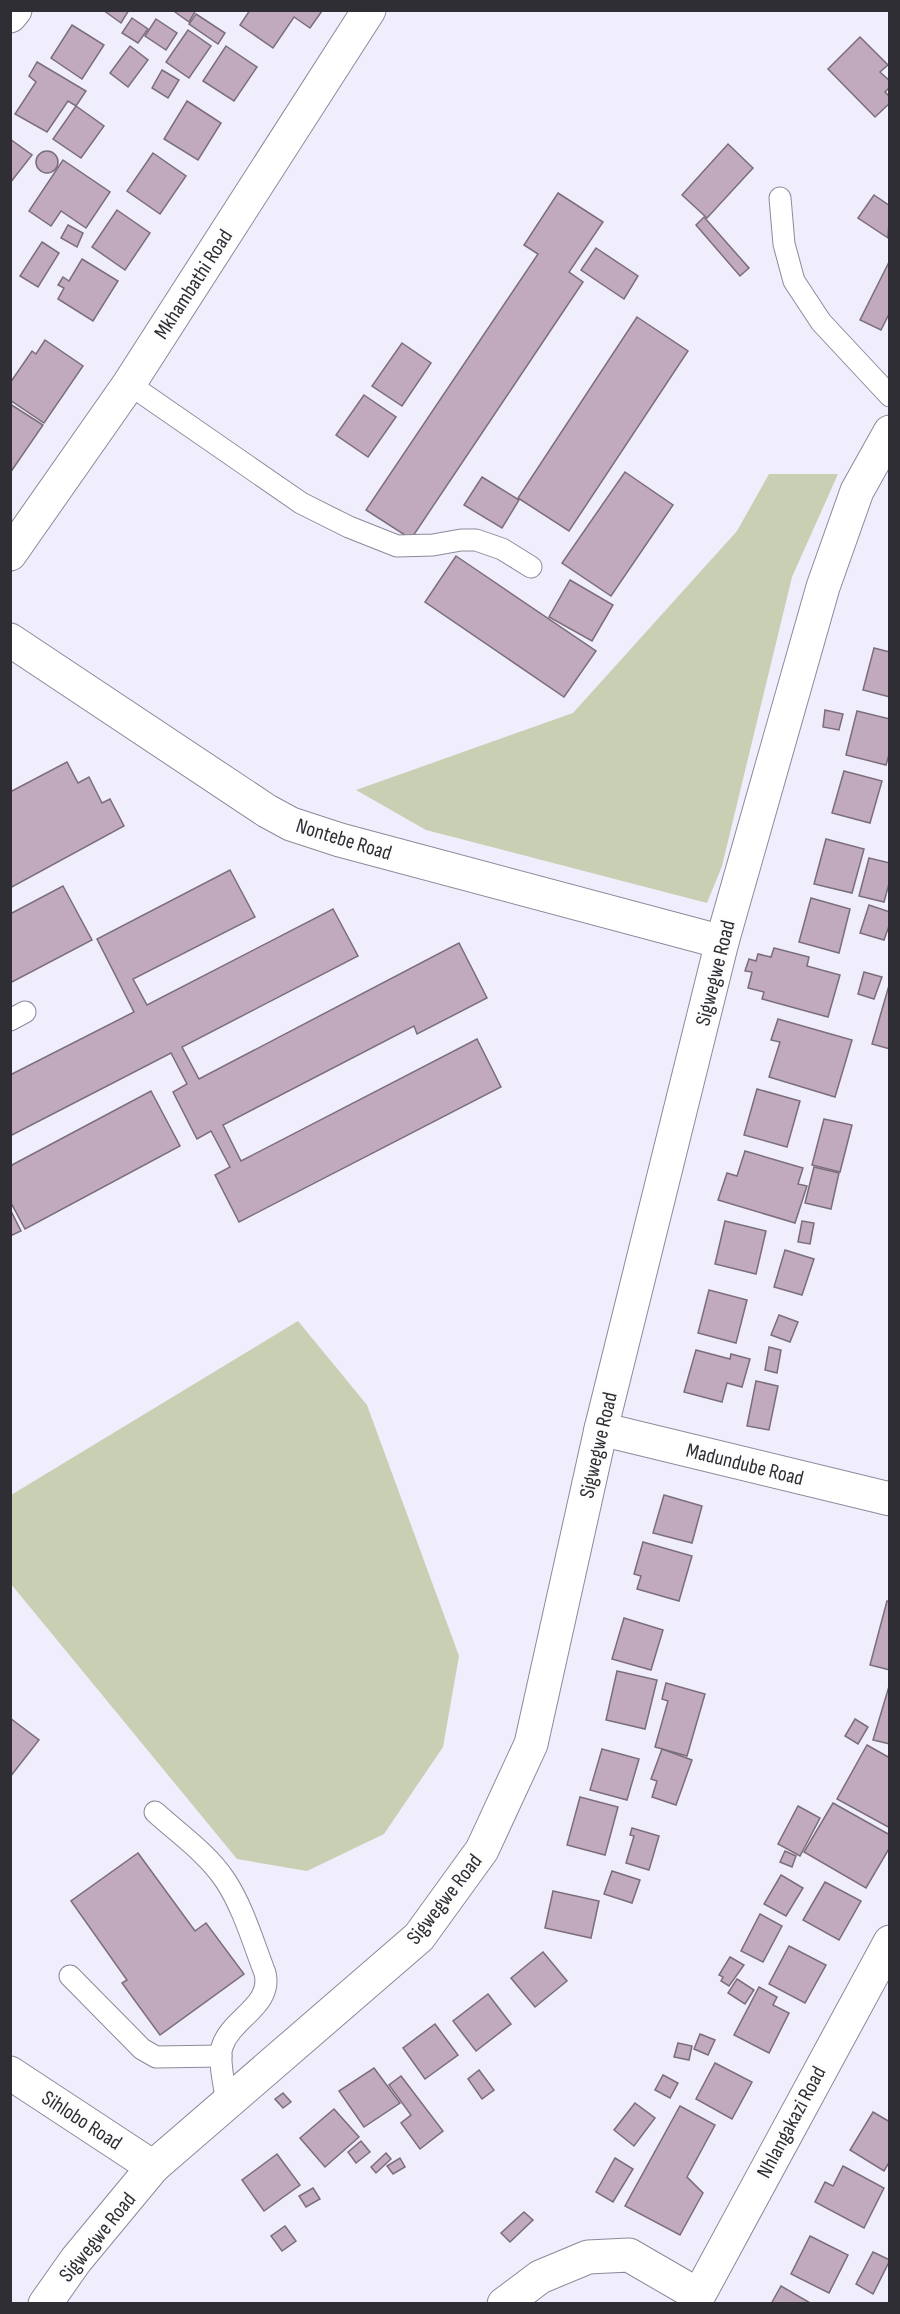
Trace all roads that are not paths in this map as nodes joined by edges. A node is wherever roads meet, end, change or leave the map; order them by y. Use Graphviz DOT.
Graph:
graph roads {
  1 [pos="15,10"];
  2 [pos="369,10"];
  3 [pos="10,16"];
  4 [pos="780,198"];
  5 [pos="129,384"];
  6 [pos="890,396"];
  7 [pos="890,432"];
  8 [pos="10,554"];
  9 [pos="531,567"];
  10 [pos="10,640"];
  11 [pos="722,942"];
  12 [pos="601,1429"];
  13 [pos="890,1499"];
  14 [pos="155,1812"];
  15 [pos="890,1942"];
  16 [pos="70,1976"];
  17 [pos="221,2056"];
  18 [pos="10,2073"];
  19 [pos="227,2103"];
  20 [pos="153,2167"];
  21 [pos="696,2299"];
  22 [pos="45,2304"];
  23 [pos="504,2304"];
  1 -- 3 [label="street"];
  2 -- 5 [label="street, Mkhambathi Road"];
  4 -- 6 [label="lane"];
  5 -- 8 [label="street, Mkhambathi Road"];
  5 -- 9 [label="lane"];
  7 -- 11 [label="street, Sigwegwe Road"];
  10 -- 11 [label="street, Nontebe Road"];
  11 -- 12 [label="street, Sigwegwe Road"];
  12 -- 13 [label="street, Madundube Road"];
  12 -- 19 [label="street, Sigwegwe Road"];
  14 -- 17 [label="lane"];
  15 -- 21 [label="street, Nhlangakazi Road"];
  16 -- 17 [label="lane"];
  17 -- 19 [label="lane"];
  18 -- 20 [label="street, Sihlobo Road"];
  19 -- 20 [label="street, Sigwegwe Road"];
  20 -- 22 [label="street, Sigwegwe Road"];
  21 -- 23 [label="street"];
}
